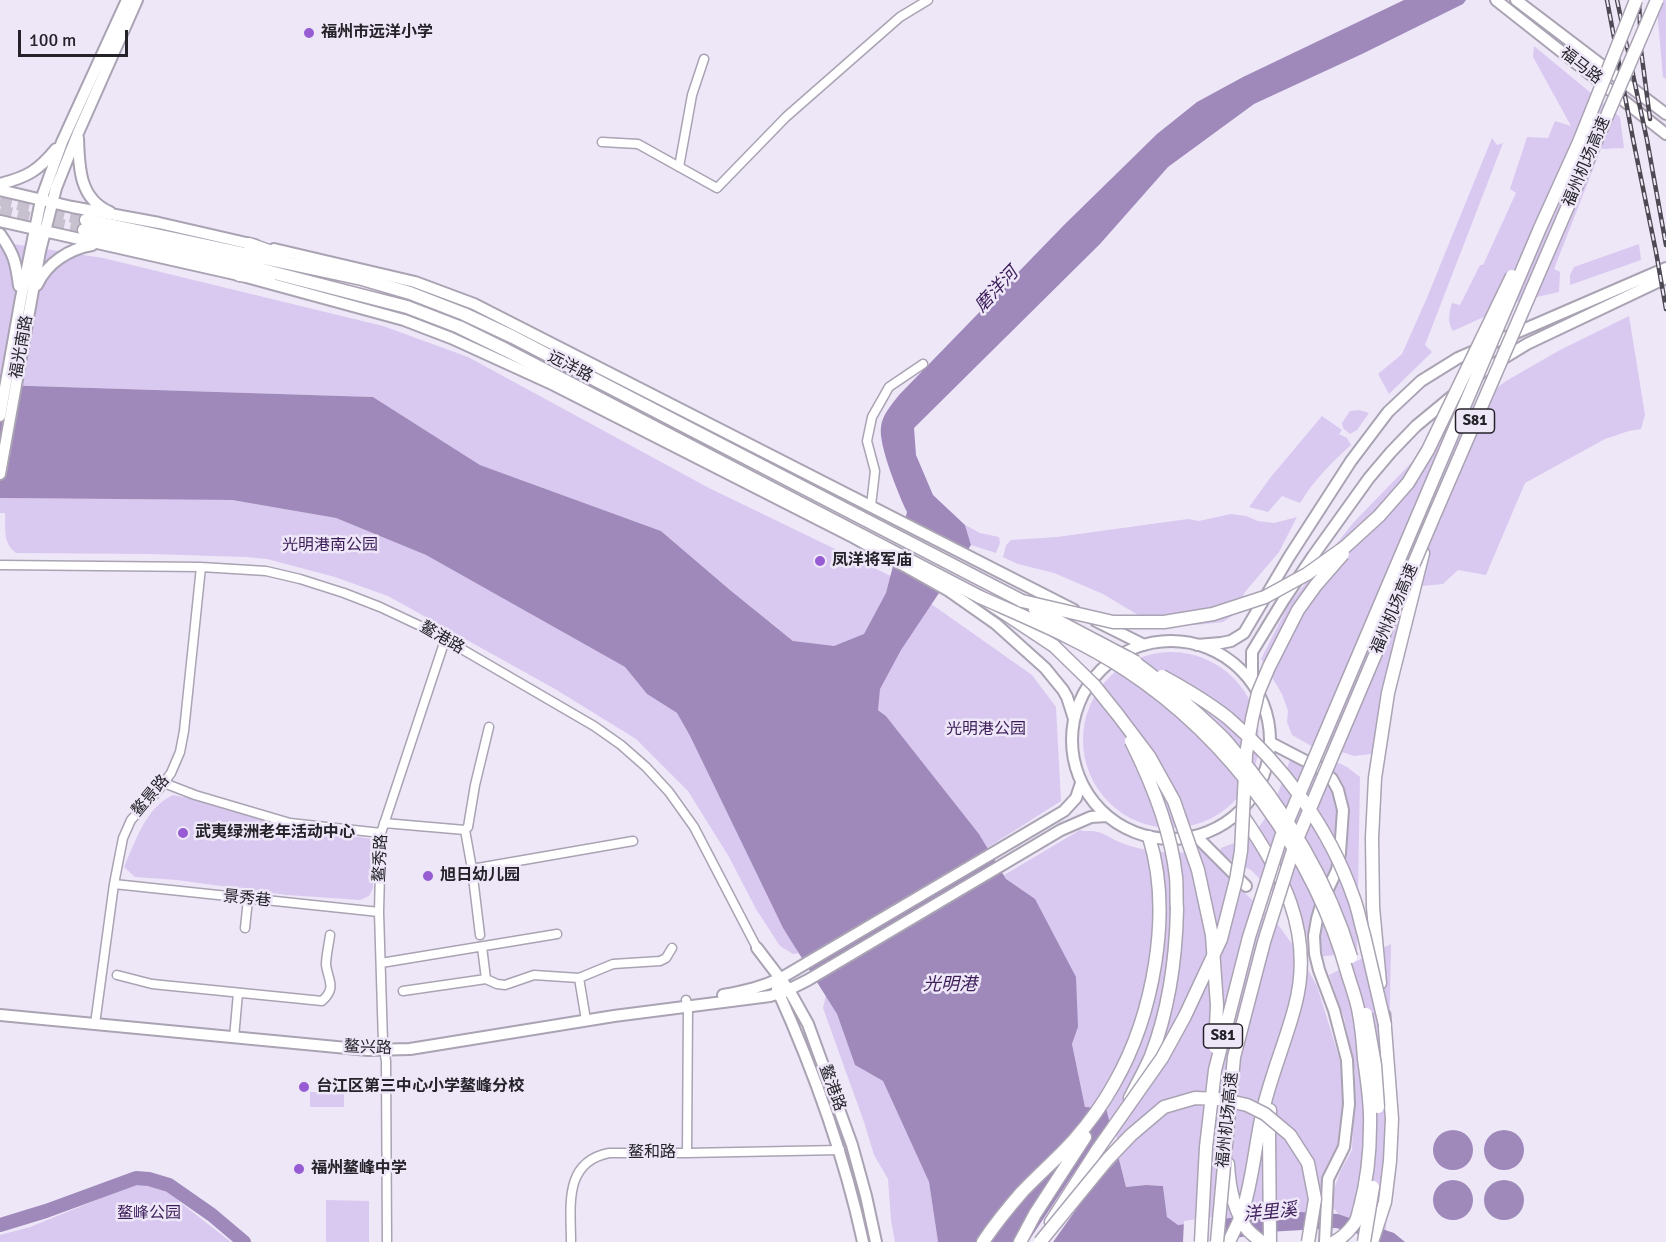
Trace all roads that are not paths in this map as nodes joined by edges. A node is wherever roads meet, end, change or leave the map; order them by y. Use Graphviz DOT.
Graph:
graph roads {
  1 [pos="127,0"];
  2 [pos="136,0"];
  3 [pos="928,0"];
  4 [pos="1496,0"];
  5 [pos="1516,0"];
  6 [pos="1636,0"];
  7 [pos="1657,0"];
  8 [pos="704,59"];
  9 [pos="1666,114"];
  10 [pos="78,133"];
  11 [pos="1666,134"];
  12 [pos="62,142"];
  13 [pos="602,142"];
  14 [pos="679,167"];
  15 [pos="55,175"];
  16 [pos="0,184"];
  17 [pos="0,190"];
  18 [pos="47,201"];
  19 [pos="119,215"];
  20 [pos="0,221"];
  21 [pos="1540,228"];
  22 [pos="40,230"];
  23 [pos="0,234"];
  24 [pos="98,244"];
  25 [pos="249,244"];
  26 [pos="315,268"];
  27 [pos="1666,268"];
  28 [pos="239,275"];
  29 [pos="1666,278"];
  30 [pos="312,283"];
  31 [pos="26,298"];
  32 [pos="18,342"];
  33 [pos="922,364"];
  34 [pos="0,416"];
  35 [pos="0,474"];
  36 [pos="871,506"];
  37 [pos="1434,516"];
  38 [pos="1365,528"];
  39 [pos="0,565"];
  40 [pos="201,567"];
  41 [pos="980,597"];
  42 [pos="1022,602"];
  43 [pos="446,640"];
  44 [pos="1144,645"];
  45 [pos="1197,645"];
  46 [pos="1129,658"];
  47 [pos="1252,683"];
  48 [pos="1118,715"];
  49 [pos="1074,719"];
  50 [pos="489,727"];
  51 [pos="1270,742"];
  52 [pos="164,783"];
  53 [pos="1081,783"];
  54 [pos="1240,812"];
  55 [pos="1107,816"];
  56 [pos="384,823"];
  57 [pos="465,830"];
  58 [pos="381,833"];
  59 [pos="1196,836"];
  60 [pos="1149,837"];
  61 [pos="633,841"];
  62 [pos="472,869"];
  63 [pos="114,884"];
  64 [pos="1246,886"];
  65 [pos="248,899"];
  66 [pos="379,912"];
  67 [pos="245,928"];
  68 [pos="557,934"];
  69 [pos="330,935"];
  70 [pos="480,936"];
  71 [pos="482,947"];
  72 [pos="672,948"];
  73 [pos="757,948"];
  74 [pos="381,963"];
  75 [pos="117,975"];
  76 [pos="579,978"];
  77 [pos="486,979"];
  78 [pos="777,980"];
  79 [pos="403,991"];
  80 [pos="784,992"];
  81 [pos="238,993"];
  82 [pos="734,997"];
  83 [pos="687,1003"];
  84 [pos="0,1008"];
  85 [pos="0,1015"];
  86 [pos="586,1017"];
  87 [pos="95,1021"];
  88 [pos="1385,1025"];
  89 [pos="234,1035"];
  90 [pos="384,1046"];
  91 [pos="1277,1061"];
  92 [pos="1215,1070"];
  93 [pos="1114,1084"];
  94 [pos="1228,1122"];
  95 [pos="1098,1149"];
  96 [pos="840,1150"];
  97 [pos="687,1153"];
  98 [pos="1267,1240"];
  99 [pos="387,1242"];
  100 [pos="571,1242"];
  101 [pos="863,1242"];
  102 [pos="876,1242"];
  103 [pos="983,1242"];
  104 [pos="1020,1242"];
  105 [pos="1039,1242"];
  106 [pos="1201,1242"];
  107 [pos="1216,1242"];
  108 [pos="1229,1242"];
  109 [pos="1308,1242"];
  110 [pos="1325,1242"];
  111 [pos="1334,1242"];
  112 [pos="1364,1242"];
  113 [pos="1372,1242"];
  1 -- 12 [label="main road"];
  2 -- 10 [label="main road"];
  3 -- 14 [label="street"];
  4 -- 11 [label="main road, 福马路"];
  5 -- 9 [label="main road, 福马路"];
  6 -- 21 [label="highway, 福州机场高速 / S81, bridge"];
  7 -- 37 [label="highway, 福州机场高速 / S81, bridge"];
  8 -- 14 [label="street"];
  10 -- 15 [label="main road"];
  10 -- 19 [label="main road"];
  12 -- 15 [label="main road"];
  12 -- 16 [label="main road"];
  13 -- 14 [label="street"];
  15 -- 18 [label="main road, 福光南路"];
  17 -- 18 [label="main road"];
  18 -- 19 [label="main road"];
  18 -- 22 [label="main road, 福光南路"];
  19 -- 25 [label="main road"];
  20 -- 22 [label="main road"];
  21 -- 38 [label="highway, bridge"];
  21 -- 92 [label="highway, 福州机场高速 / S81, bridge"];
  22 -- 24 [label="main road"];
  22 -- 31 [label="main road, 福光南路"];
  23 -- 31 [label="main road"];
  24 -- 28 [label="main road"];
  24 -- 31 [label="main road"];
  25 -- 26 [label="highway"];
  25 -- 36 [label="main road"];
  26 -- 30 [label="highway, 远洋路"];
  26 -- 42 [label="highway, 远洋路"];
  27 -- 45 [label="main road"];
  28 -- 30 [label="highway"];
  28 -- 49 [label="main road"];
  29 -- 47 [label="main road"];
  30 -- 41 [label="highway, 远洋路"];
  31 -- 32 [label="main road, 福光南路"];
  32 -- 34 [label="main road, 福光南路"];
  32 -- 35 [label="main road, 福光南路"];
  33 -- 36 [label="street"];
  36 -- 44 [label="main road"];
  37 -- 88 [label="highway, bridge"];
  37 -- 94 [label="highway, 福州机场高速 / S81, bridge"];
  38 -- 42 [label="highway, bridge"];
  38 -- 95 [label="highway, bridge"];
  39 -- 40 [label="street, 鳌港路"];
  40 -- 43 [label="street, 鳌港路"];
  40 -- 52 [label="street, 鳌景路"];
  41 -- 48 [label="highway, bridge"];
  41 -- 111 [label="highway, bridge"];
  42 -- 46 [label="highway, bridge"];
  43 -- 56 [label="street, 鳌秀路"];
  43 -- 73 [label="street, 鳌港路"];
  44 -- 45 [label="main road"];
  44 -- 49 [label="main road"];
  45 -- 47 [label="main road"];
  46 -- 88 [label="highway, bridge"];
  46 -- 112 [label="highway, bridge"];
  47 -- 51 [label="main road"];
  48 -- 92 [label="highway, bridge"];
  48 -- 95 [label="highway, bridge"];
  49 -- 53 [label="main road"];
  50 -- 57 [label="street"];
  51 -- 54 [label="main road"];
  51 -- 110 [label="main road"];
  52 -- 58 [label="street"];
  52 -- 63 [label="street, 鳌景路"];
  53 -- 55 [label="main road"];
  53 -- 78 [label="main road"];
  54 -- 59 [label="main road"];
  54 -- 91 [label="highway"];
  55 -- 60 [label="main road"];
  55 -- 80 [label="main road"];
  56 -- 57 [label="street"];
  56 -- 58 [label="street, 鳌秀路"];
  57 -- 62 [label="street"];
  58 -- 66 [label="street, 鳌秀路"];
  59 -- 60 [label="main road"];
  59 -- 64 [label="main road"];
  60 -- 93 [label="highway"];
  61 -- 62 [label="street"];
  62 -- 70 [label="street"];
  63 -- 65 [label="street, 景秀巷"];
  63 -- 87 [label="street, 鳌景路"];
  65 -- 66 [label="street, 景秀巷"];
  65 -- 67 [label="street"];
  66 -- 74 [label="street, 鳌秀路"];
  68 -- 71 [label="street"];
  69 -- 81 [label="street"];
  71 -- 74 [label="street"];
  71 -- 77 [label="street"];
  72 -- 76 [label="street"];
  73 -- 78 [label="main road, 鳌港路"];
  74 -- 90 [label="street, 鳌秀路"];
  75 -- 81 [label="street"];
  76 -- 77 [label="street"];
  76 -- 86 [label="street"];
  77 -- 79 [label="street"];
  78 -- 80 [label="main road, 鳌港路"];
  78 -- 82 [label="main road"];
  80 -- 82 [label="main road"];
  80 -- 96 [label="main road, 鳌港路"];
  80 -- 102 [label="main road, 鳌港路"];
  81 -- 89 [label="street"];
  82 -- 83 [label="main road, 鳌兴路"];
  83 -- 86 [label="main road, 鳌兴路"];
  83 -- 97 [label="street, 鳌和路"];
  84 -- 87 [label="main road, 鳌兴路"];
  85 -- 87 [label="main road, 鳌兴路"];
  86 -- 90 [label="main road, 鳌兴路"];
  87 -- 89 [label="main road, 鳌兴路"];
  88 -- 113 [label="highway"];
  89 -- 90 [label="main road, 鳌兴路"];
  90 -- 99 [label="street, 鳌秀路"];
  91 -- 98 [label="highway"];
  91 -- 108 [label="highway"];
  92 -- 106 [label="highway, 福州机场高速 / S81, bridge"];
  93 -- 103 [label="highway"];
  93 -- 104 [label="highway"];
  94 -- 98 [label="highway, bridge"];
  94 -- 107 [label="highway, 福州机场高速 / S81, bridge"];
  95 -- 105 [label="highway, bridge"];
  96 -- 97 [label="street"];
  96 -- 101 [label="main road, 鳌港路"];
  97 -- 100 [label="street, 鳌和路"];
  105 -- 109 [label="highway, bridge"];
}
